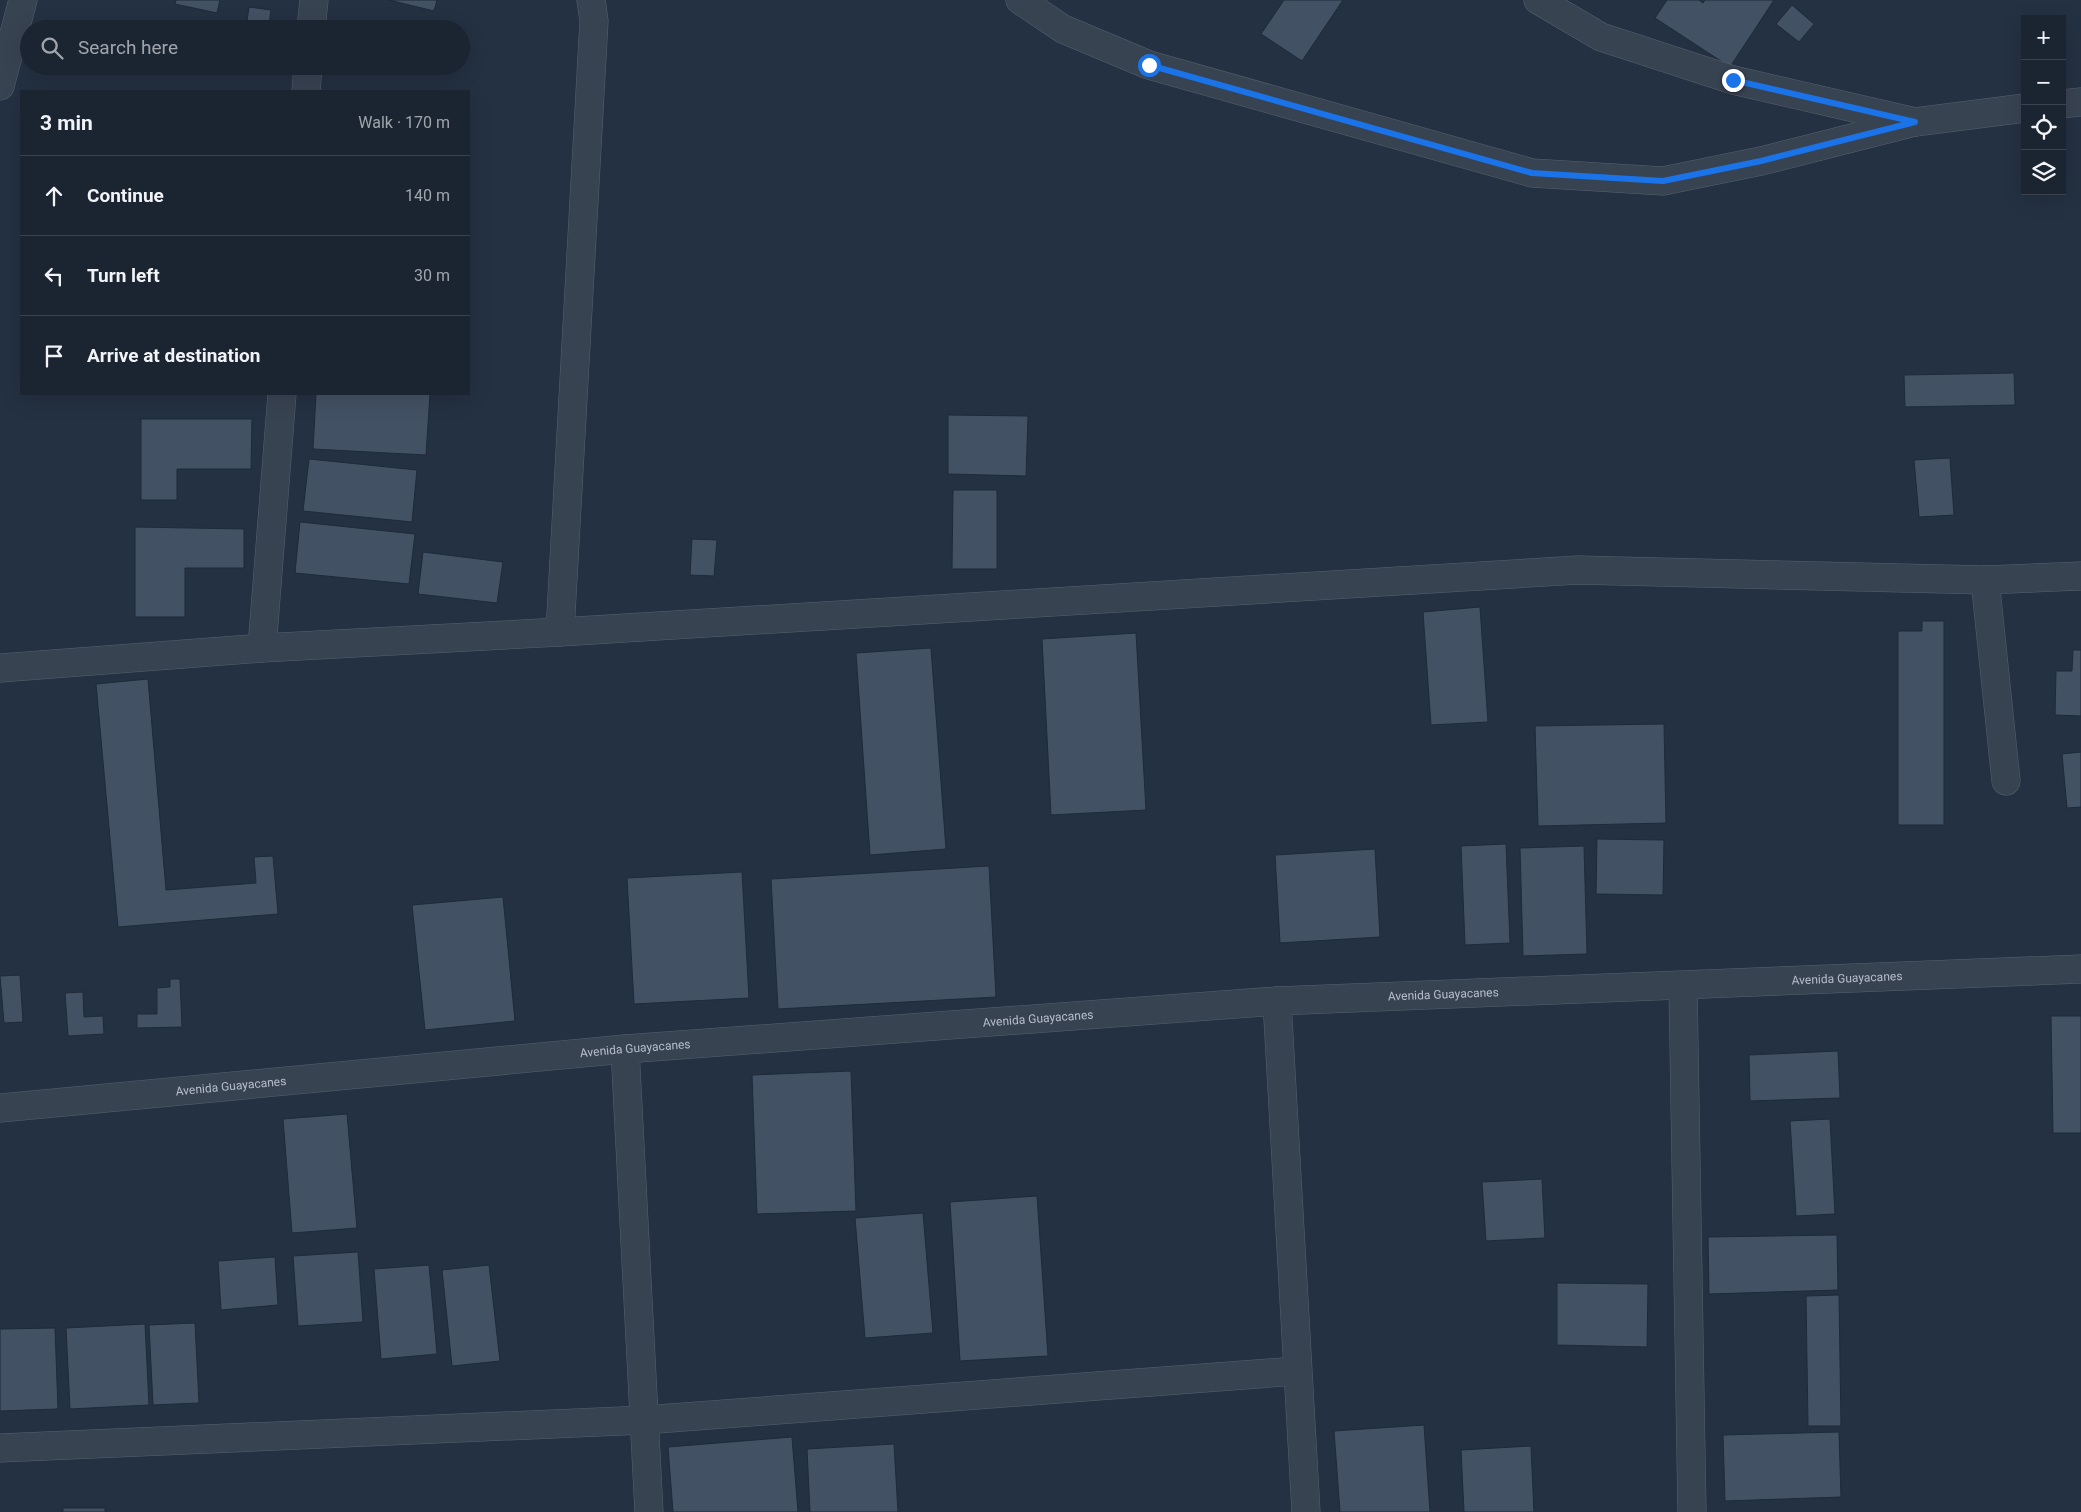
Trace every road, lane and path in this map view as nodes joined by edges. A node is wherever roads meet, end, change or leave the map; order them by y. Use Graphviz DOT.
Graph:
graph roads {
  1 [pos="23,0"];
  2 [pos="314,0"];
  3 [pos="590,0"];
  4 [pos="1020,0"];
  5 [pos="1538,0"];
  6 [pos="312,20"];
  7 [pos="307,75"];
  8 [pos="0,86"];
  9 [pos="306,90"];
  10 [pos="2081,102"];
  11 [pos="2066,104"];
  12 [pos="2021,109"];
  13 [pos="1915,122"];
  14 [pos="282,395"];
  15 [pos="2081,576"];
  16 [pos="1985,580"];
  17 [pos="560,632"];
  18 [pos="262,648"];
  19 [pos="0,668"];
  20 [pos="2006,781"];
  21 [pos="2081,969"];
  22 [pos="1683,986"];
  23 [pos="1277,1001"];
  24 [pos="625,1050"];
  25 [pos="0,1108"];
  26 [pos="1297,1371"];
  27 [pos="644,1420"];
  28 [pos="0,1448"];
  29 [pos="649,1512"];
  30 [pos="1306,1512"];
  31 [pos="1692,1512"];
  1 -- 8 [label="street"];
  2 -- 6 [label="street"];
  3 -- 17 [label="street"];
  4 -- 13 [label="street"];
  5 -- 13 [label="street"];
  7 -- 9 [label="street"];
  10 -- 11 [label="street"];
  12 -- 13 [label="street"];
  14 -- 18 [label="street"];
  15 -- 16 [label="street"];
  16 -- 17 [label="street"];
  16 -- 20 [label="street"];
  17 -- 18 [label="street"];
  18 -- 19 [label="street"];
  21 -- 22 [label="street, Avenida Guayacanes"];
  22 -- 23 [label="street, Avenida Guayacanes"];
  22 -- 31 [label="street"];
  23 -- 24 [label="street, Avenida Guayacanes"];
  23 -- 26 [label="street"];
  24 -- 25 [label="street, Avenida Guayacanes"];
  24 -- 27 [label="street"];
  26 -- 27 [label="street"];
  26 -- 30 [label="street"];
  27 -- 28 [label="street"];
  27 -- 29 [label="street"];
}
